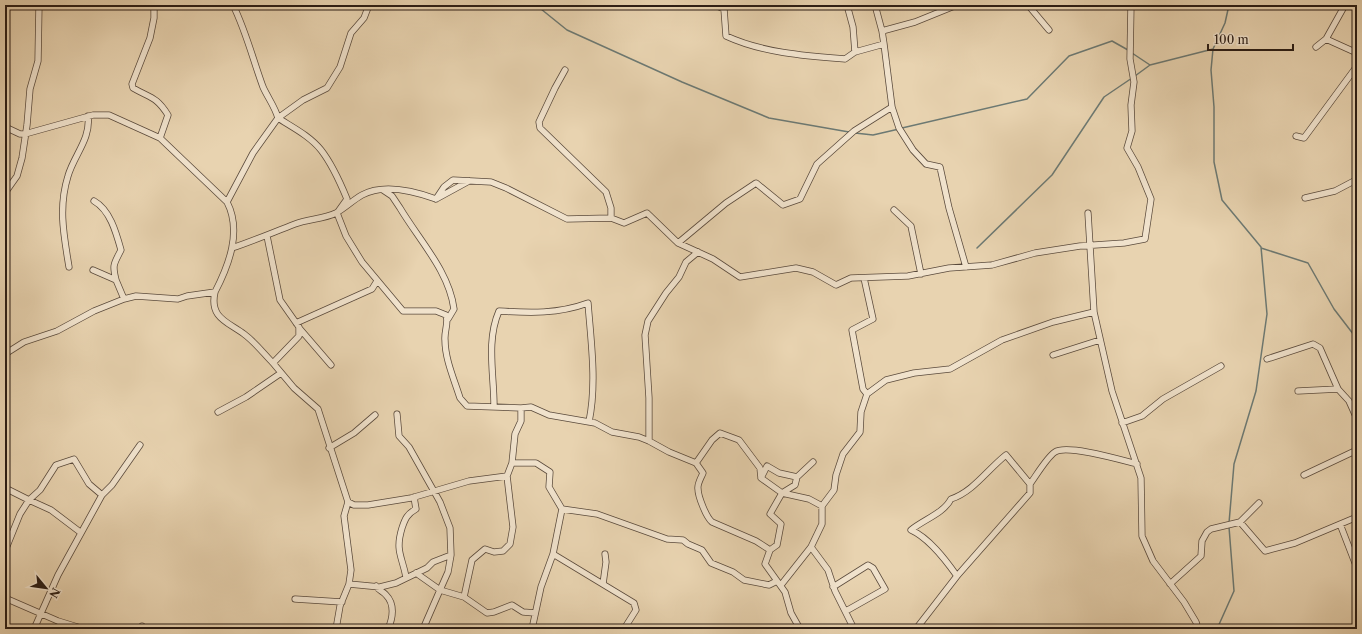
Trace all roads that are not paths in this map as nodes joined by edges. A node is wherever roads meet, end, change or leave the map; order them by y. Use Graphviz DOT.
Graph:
graph roads {
  1 [pos="39,5"];
  2 [pos="154,5"];
  3 [pos="233,5"];
  4 [pos="369,5"];
  5 [pos="714,5"];
  6 [pos="847,5"];
  7 [pos="875,5"];
  8 [pos="958,5"];
  9 [pos="1028,5"];
  10 [pos="1131,5"];
  11 [pos="1345,5"];
  12 [pos="724,7"];
  13 [pos="1049,30"];
  14 [pos="882,31"];
  15 [pos="1326,39"];
  16 [pos="884,44"];
  17 [pos="1316,47"];
  18 [pos="855,52"];
  19 [pos="1357,53"];
  20 [pos="1357,66"];
  21 [pos="565,70"];
  22 [pos="892,107"];
  23 [pos="88,116"];
  24 [pos="278,118"];
  25 [pos="5,126"];
  26 [pos="25,134"];
  27 [pos="1296,136"];
  28 [pos="160,138"];
  29 [pos="470,181"];
  30 [pos="1357,181"];
  31 [pos="383,190"];
  32 [pos="5,193"];
  33 [pos="1305,198"];
  34 [pos="436,199"];
  35 [pos="94,201"];
  36 [pos="227,202"];
  37 [pos="894,210"];
  38 [pos="337,213"];
  39 [pos="1088,213"];
  40 [pos="611,218"];
  41 [pos="267,236"];
  42 [pos="678,243"];
  43 [pos="1089,246"];
  44 [pos="232,248"];
  45 [pos="698,252"];
  46 [pos="68,267"];
  47 [pos="966,267"];
  48 [pos="93,270"];
  49 [pos="921,274"];
  50 [pos="864,278"];
  51 [pos="116,280"];
  52 [pos="377,281"];
  53 [pos="215,292"];
  54 [pos="124,299"];
  55 [pos="1094,312"];
  56 [pos="448,319"];
  57 [pos="298,325"];
  58 [pos="1100,340"];
  59 [pos="5,354"];
  60 [pos="1053,355"];
  61 [pos="1267,359"];
  62 [pos="273,363"];
  63 [pos="331,365"];
  64 [pos="1221,366"];
  65 [pos="281,372"];
  66 [pos="1338,389"];
  67 [pos="1298,391"];
  68 [pos="867,394"];
  69 [pos="494,406"];
  70 [pos="521,408"];
  71 [pos="218,412"];
  72 [pos="397,414"];
  73 [pos="376,415"];
  74 [pos="1357,419"];
  75 [pos="589,422"];
  76 [pos="1122,422"];
  77 [pos="649,441"];
  78 [pos="140,445"];
  79 [pos="329,448"];
  80 [pos="1357,450"];
  81 [pos="813,462"];
  82 [pos="512,463"];
  83 [pos="696,463"];
  84 [pos="1137,464"];
  85 [pos="1304,475"];
  86 [pos="507,476"];
  87 [pos="798,476"];
  88 [pos="761,478"];
  89 [pos="1030,484"];
  90 [pos="5,488"];
  91 [pos="433,491"];
  92 [pos="782,493"];
  93 [pos="102,495"];
  94 [pos="414,497"];
  95 [pos="29,500"];
  96 [pos="348,502"];
  97 [pos="1259,503"];
  98 [pos="822,506"];
  99 [pos="562,509"];
  100 [pos="1357,517"];
  101 [pos="1240,522"];
  102 [pos="1340,524"];
  103 [pos="80,532"];
  104 [pos="811,547"];
  105 [pos="770,550"];
  106 [pos="5,551"];
  107 [pos="553,554"];
  108 [pos="605,554"];
  109 [pos="451,555"];
  110 [pos="1357,568"];
  111 [pos="416,573"];
  112 [pos="957,576"];
  113 [pos="406,577"];
  114 [pos="779,583"];
  115 [pos="349,584"];
  116 [pos="603,584"];
  117 [pos="1170,584"];
  118 [pos="376,586"];
  119 [pos="834,587"];
  120 [pos="440,590"];
  121 [pos="464,597"];
  122 [pos="5,598"];
  123 [pos="295,599"];
  124 [pos="342,602"];
  125 [pos="846,610"];
  126 [pos="39,613"];
  127 [pos="535,613"];
  128 [pos="34,629"];
  129 [pos="84,629"];
  130 [pos="336,629"];
  131 [pos="388,629"];
  132 [pos="423,629"];
  133 [pos="532,629"];
  134 [pos="624,629"];
  135 [pos="800,629"];
  136 [pos="853,629"];
  137 [pos="916,629"];
  138 [pos="1198,629"];
  1 -- 26 [label="street"];
  2 -- 28 [label="street"];
  3 -- 24 [label="street"];
  4 -- 24 [label="street"];
  5 -- 12 [label="street"];
  6 -- 18 [label="street"];
  7 -- 14 [label="street"];
  8 -- 14 [label="street"];
  9 -- 13 [label="street"];
  10 -- 43 [label="street"];
  11 -- 15 [label="street"];
  12 -- 18 [label="street"];
  14 -- 16 [label="street"];
  15 -- 17 [label="street"];
  15 -- 19 [label="street"];
  16 -- 18 [label="street"];
  16 -- 22 [label="street"];
  20 -- 27 [label="street"];
  21 -- 40 [label="street"];
  22 -- 42 [label="street"];
  22 -- 47 [label="street"];
  23 -- 26 [label="street"];
  23 -- 28 [label="street"];
  23 -- 46 [label="street"];
  24 -- 36 [label="street"];
  24 -- 38 [label="street"];
  25 -- 26 [label="street"];
  26 -- 32 [label="street"];
  28 -- 36 [label="street"];
  29 -- 34 [label="street"];
  29 -- 34 [label="street"];
  29 -- 40 [label="street"];
  30 -- 33 [label="street"];
  31 -- 34 [label="street"];
  31 -- 38 [label="street"];
  31 -- 56 [label="street"];
  35 -- 51 [label="street"];
  36 -- 44 [label="street"];
  37 -- 49 [label="street"];
  38 -- 41 [label="street"];
  38 -- 52 [label="street"];
  39 -- 43 [label="street"];
  40 -- 42 [label="street"];
  41 -- 44 [label="street"];
  41 -- 57 [label="street"];
  42 -- 45 [label="street"];
  43 -- 47 [label="street"];
  43 -- 55 [label="street"];
  44 -- 53 [label="street"];
  45 -- 50 [label="street"];
  45 -- 77 [label="street"];
  47 -- 49 [label="street"];
  48 -- 51 [label="street"];
  49 -- 50 [label="street"];
  50 -- 68 [label="street"];
  51 -- 54 [label="street"];
  52 -- 56 [label="street"];
  52 -- 57 [label="street"];
  53 -- 54 [label="street"];
  53 -- 62 [label="street"];
  54 -- 59 [label="street"];
  55 -- 58 [label="street"];
  55 -- 68 [label="street"];
  56 -- 69 [label="street"];
  57 -- 62 [label="street"];
  57 -- 63 [label="street"];
  58 -- 60 [label="street"];
  58 -- 76 [label="street"];
  61 -- 66 [label="street"];
  62 -- 65 [label="street"];
  64 -- 76 [label="street"];
  65 -- 71 [label="street"];
  65 -- 79 [label="street"];
  66 -- 67 [label="street"];
  66 -- 74 [label="street"];
  68 -- 98 [label="street"];
  69 -- 70 [label="street"];
  69 -- 75 [label="street"];
  70 -- 75 [label="street"];
  70 -- 82 [label="street"];
  72 -- 91 [label="street"];
  73 -- 79 [label="street"];
  75 -- 77 [label="street"];
  76 -- 84 [label="street"];
  77 -- 83 [label="street"];
  78 -- 93 [label="street"];
  79 -- 96 [label="street"];
  80 -- 85 [label="street"];
  81 -- 87 [label="street"];
  82 -- 86 [label="street"];
  82 -- 99 [label="street"];
  83 -- 88 [label="street"];
  83 -- 105 [label="street"];
  84 -- 89 [label="street"];
  84 -- 117 [label="street"];
  86 -- 91 [label="street"];
  86 -- 121 [label="street"];
  87 -- 88 [label="street"];
  87 -- 92 [label="street"];
  88 -- 92 [label="street"];
  89 -- 112 [label="street"];
  89 -- 112 [label="street"];
  90 -- 95 [label="street"];
  91 -- 94 [label="street"];
  91 -- 109 [label="street"];
  92 -- 98 [label="street"];
  92 -- 105 [label="street"];
  93 -- 95 [label="street"];
  93 -- 103 [label="street"];
  94 -- 96 [label="street"];
  94 -- 113 [label="street"];
  95 -- 103 [label="street"];
  95 -- 106 [label="street"];
  96 -- 115 [label="street"];
  97 -- 101 [label="street"];
  98 -- 104 [label="street"];
  99 -- 107 [label="street"];
  99 -- 114 [label="street"];
  100 -- 102 [label="street"];
  101 -- 102 [label="street"];
  101 -- 117 [label="street"];
  102 -- 110 [label="street"];
  103 -- 126 [label="street"];
  104 -- 114 [label="street"];
  104 -- 119 [label="street"];
  105 -- 114 [label="street"];
  107 -- 116 [label="street"];
  107 -- 127 [label="street"];
  108 -- 116 [label="street"];
  109 -- 111 [label="street"];
  109 -- 120 [label="street"];
  111 -- 113 [label="street"];
  111 -- 120 [label="street"];
  112 -- 137 [label="street"];
  113 -- 118 [label="street"];
  114 -- 135 [label="street"];
  115 -- 118 [label="street"];
  115 -- 124 [label="street"];
  116 -- 134 [label="street"];
  117 -- 138 [label="street"];
  118 -- 131 [label="street"];
  119 -- 125 [label="street"];
  119 -- 125 [label="street"];
  120 -- 121 [label="street"];
  120 -- 132 [label="street"];
  121 -- 127 [label="street"];
  122 -- 126 [label="street"];
  123 -- 124 [label="street"];
  124 -- 130 [label="street"];
  125 -- 136 [label="street"];
  126 -- 128 [label="street"];
  126 -- 129 [label="street"];
  127 -- 133 [label="street"];
}
